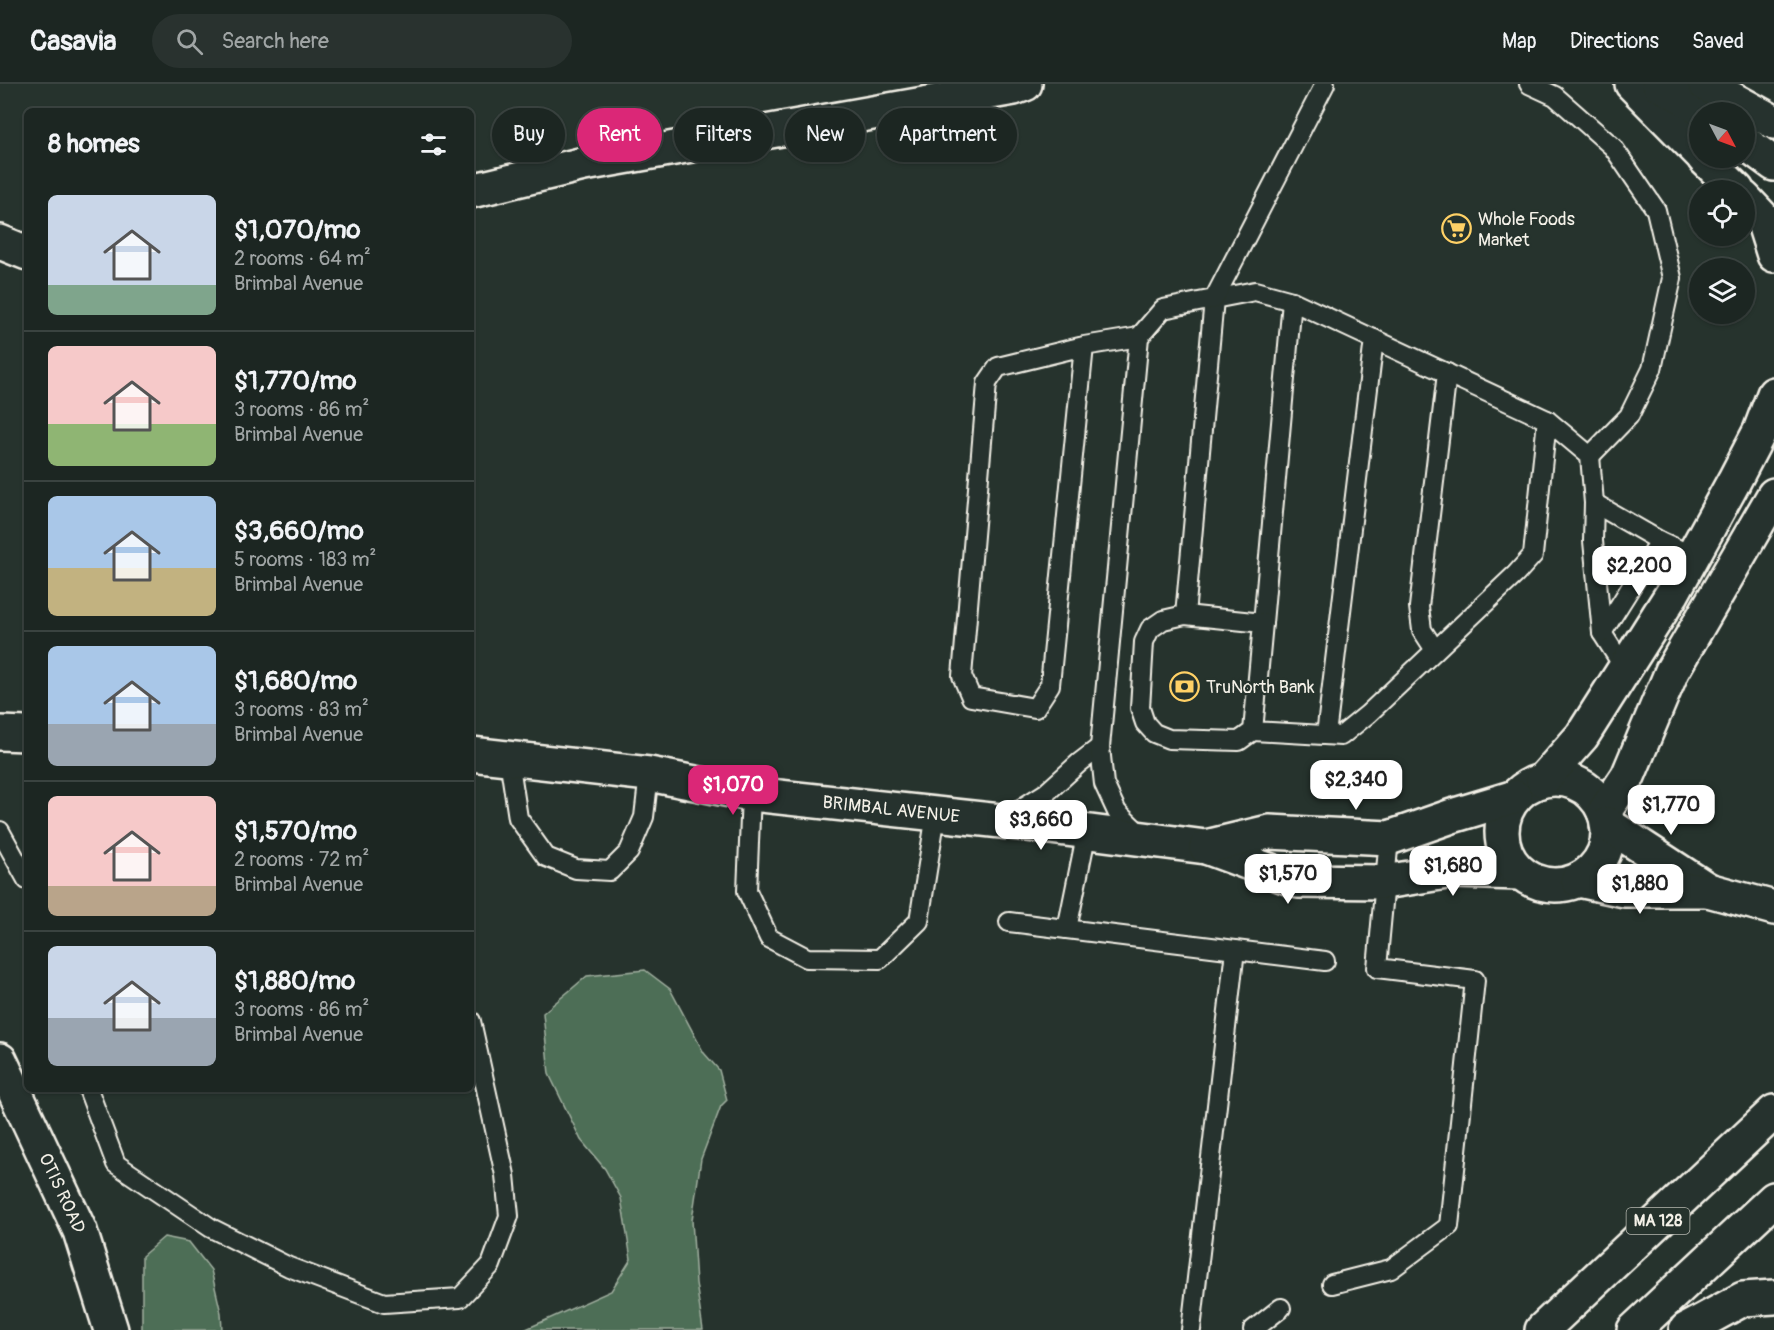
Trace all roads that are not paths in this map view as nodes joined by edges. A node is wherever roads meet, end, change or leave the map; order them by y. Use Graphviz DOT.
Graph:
graph roads {
  1 [pos="1025,84"];
  2 [pos="1325,84"];
  3 [pos="1529,84"];
  4 [pos="1632,84"];
  5 [pos="1659,84"];
  6 [pos="1705,84"];
  7 [pos="1690,102"];
  8 [pos="1774,122"];
  9 [pos="1689,142"];
  10 [pos="1755,150"];
  11 [pos="1774,164"];
  12 [pos="1714,168"];
  13 [pos="1727,180"];
  14 [pos="474,190"];
  15 [pos="1755,210"];
  16 [pos="0,242"];
  17 [pos="24,252"];
  18 [pos="1774,255"];
  19 [pos="1214,299"];
  20 [pos="1292,301"];
  21 [pos="1139,337"];
  22 [pos="1374,339"];
  23 [pos="1084,346"];
  24 [pos="1447,373"];
  25 [pos="1774,393"];
  26 [pos="1548,420"];
  27 [pos="1590,456"];
  28 [pos="1774,495"];
  29 [pos="1594,503"];
  30 [pos="1660,541"];
  31 [pos="1693,556"];
  32 [pos="1185,615"];
  33 [pos="1263,623"];
  34 [pos="1602,633"];
  35 [pos="1436,650"];
  36 [pos="1625,669"];
  37 [pos="1253,731"];
  38 [pos="0,733"];
  39 [pos="24,734"];
  40 [pos="1326,735"];
  41 [pos="1100,747"];
  42 [pos="474,754"];
  43 [pos="509,759"];
  44 [pos="650,774"];
  45 [pos="1543,780"];
  46 [pos="751,794"];
  47 [pos="1515,797"];
  48 [pos="936,814"];
  49 [pos="1606,818"];
  50 [pos="1002,821"];
  51 [pos="0,831"];
  52 [pos="1087,831"];
  53 [pos="1389,838"];
  54 [pos="1145,839"];
  55 [pos="1206,847"];
  56 [pos="1520,873"];
  57 [pos="24,875"];
  58 [pos="1578,880"];
  59 [pos="1384,882"];
  60 [pos="1708,890"];
  61 [pos="1774,908"];
  62 [pos="1009,922"];
  63 [pos="1067,929"];
  64 [pos="1235,950"];
  65 [pos="1325,961"];
  66 [pos="474,1035"];
  67 [pos="0,1060"];
  68 [pos="89,1092"];
  69 [pos="1774,1112"];
  70 [pos="1721,1162"];
  71 [pos="1774,1199"];
  72 [pos="1332,1284"];
  73 [pos="1774,1297"];
  74 [pos="1281,1308"];
  75 [pos="111,1330"];
  76 [pos="1191,1330"];
  77 [pos="1253,1330"];
  78 [pos="1524,1330"];
  79 [pos="1542,1330"];
  80 [pos="1634,1330"];
  81 [pos="1686,1330"];
  1 -- 14 [label="main road"];
  2 -- 19 [label="lane"];
  3 -- 27 [label="lane"];
  4 -- 9 [label="main road"];
  5 -- 7 [label="main road"];
  6 -- 8 [label="main road"];
  10 -- 11 [label="main road"];
  12 -- 13 [label="main road"];
  15 -- 18 [label="main road"];
  16 -- 17 [label="main road"];
  19 -- 20 [label="lane"];
  19 -- 21 [label="lane"];
  19 -- 32 [label="lane"];
  20 -- 22 [label="lane"];
  20 -- 33 [label="lane"];
  21 -- 23 [label="lane"];
  21 -- 41 [label="lane"];
  22 -- 24 [label="lane"];
  22 -- 40 [label="lane"];
  23 -- 23 [label="lane"];
  24 -- 26 [label="lane"];
  24 -- 35 [label="lane"];
  25 -- 31 [label="main road"];
  26 -- 27 [label="lane"];
  26 -- 35 [label="lane"];
  27 -- 29 [label="lane"];
  28 -- 49 [label="main road"];
  29 -- 30 [label="lane"];
  29 -- 34 [label="lane"];
  30 -- 31 [label="lane"];
  30 -- 34 [label="lane"];
  31 -- 36 [label="main road"];
  32 -- 33 [label="lane"];
  32 -- 37 [label="lane"];
  33 -- 37 [label="lane"];
  34 -- 36 [label="lane"];
  35 -- 40 [label="lane"];
  36 -- 45 [label="main road"];
  37 -- 40 [label="lane"];
  38 -- 39 [label="main road"];
  41 -- 50 [label="lane"];
  41 -- 54 [label="lane"];
  42 -- 43 [label="main road, BRIMBAL AVENUE"];
  43 -- 44 [label="main road, BRIMBAL AVENUE"];
  43 -- 44 [label="lane"];
  44 -- 46 [label="main road, BRIMBAL AVENUE"];
  45 -- 47 [label="main road"];
  45 -- 49 [label="main road"];
  46 -- 48 [label="main road, BRIMBAL AVENUE"];
  46 -- 48 [label="lane"];
  47 -- 53 [label="main road"];
  47 -- 56 [label="main road"];
  48 -- 50 [label="main road, BRIMBAL AVENUE"];
  49 -- 58 [label="main road"];
  49 -- 60 [label="main road"];
  50 -- 52 [label="main road, BRIMBAL AVENUE"];
  51 -- 57 [label="lane"];
  52 -- 54 [label="main road, BRIMBAL AVENUE"];
  52 -- 63 [label="lane"];
  53 -- 55 [label="main road"];
  53 -- 59 [label="lane"];
  54 -- 55 [label="main road, BRIMBAL AVENUE"];
  55 -- 59 [label="main road"];
  56 -- 58 [label="main road"];
  56 -- 59 [label="main road"];
  58 -- 60 [label="main road"];
  59 -- 72 [label="lane"];
  60 -- 61 [label="main road"];
  62 -- 63 [label="lane"];
  63 -- 64 [label="lane"];
  64 -- 65 [label="lane"];
  64 -- 76 [label="lane"];
  66 -- 68 [label="lane"];
  67 -- 75 [label="main road, OTIS ROAD"];
  69 -- 70 [label="main road, MA 128"];
  70 -- 78 [label="main road"];
  70 -- 79 [label="main road, MA 128"];
  71 -- 80 [label="main road"];
  73 -- 81 [label="main road"];
  74 -- 77 [label="lane"];
}
